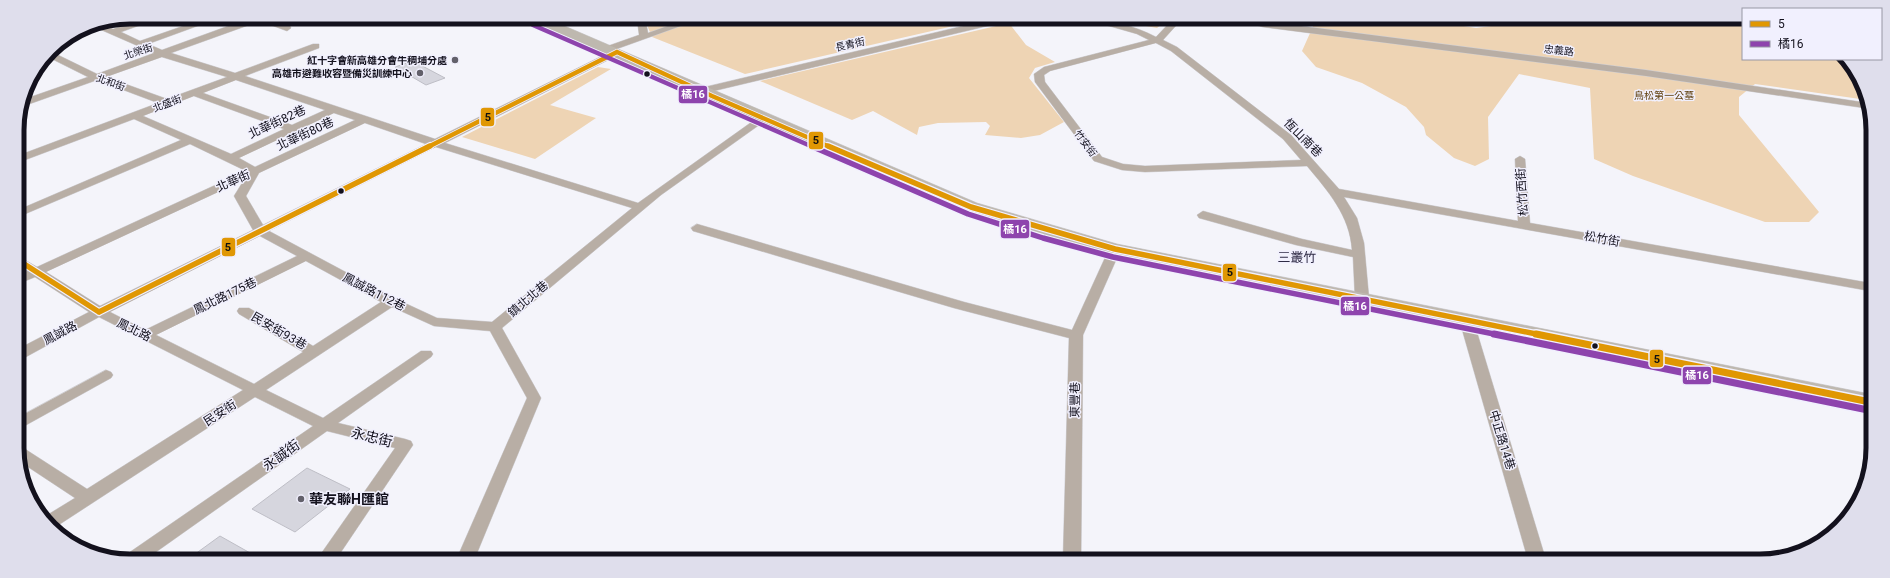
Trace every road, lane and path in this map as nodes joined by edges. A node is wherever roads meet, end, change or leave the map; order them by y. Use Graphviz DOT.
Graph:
graph roads {
  1 [pos="138,24"];
  2 [pos="198,24"];
  3 [pos="243,24"];
  4 [pos="276,24"];
  5 [pos="550,24"];
  6 [pos="642,24"];
  7 [pos="681,24"];
  8 [pos="983,24"];
  9 [pos="1109,24"];
  10 [pos="1173,24"];
  11 [pos="1263,24"];
  12 [pos="103,28"];
  13 [pos="287,28"];
  14 [pos="113,32"];
  15 [pos="644,36"];
  16 [pos="1158,40"];
  17 [pos="139,44"];
  18 [pos="316,46"];
  19 [pos="612,51"];
  20 [pos="163,54"];
  21 [pos="55,57"];
  22 [pos="94,76"];
  23 [pos="237,77"];
  24 [pos="701,90"];
  25 [pos="195,93"];
  26 [pos="28,102"];
  27 [pos="167,103"];
  28 [pos="1863,105"];
  29 [pos="334,109"];
  30 [pos="135,116"];
  31 [pos="764,118"];
  32 [pos="365,119"];
  33 [pos="293,129"];
  34 [pos="190,140"];
  35 [pos="435,143"];
  36 [pos="24,157"];
  37 [pos="231,158"];
  38 [pos="1520,160"];
  39 [pos="1310,163"];
  40 [pos="256,171"];
  41 [pos="1335,192"];
  42 [pos="640,207"];
  43 [pos="24,211"];
  44 [pos="1203,215"];
  45 [pos="1524,225"];
  46 [pos="697,228"];
  47 [pos="260,231"];
  48 [pos="1115,249"];
  49 [pos="1359,255"];
  50 [pos="305,257"];
  51 [pos="24,263"];
  52 [pos="37,271"];
  53 [pos="24,277"];
  54 [pos="1866,285"];
  55 [pos="1362,298"];
  56 [pos="391,302"];
  57 [pos="244,311"];
  58 [pos="99,312"];
  59 [pos="1466,319"];
  60 [pos="495,327"];
  61 [pos="145,335"];
  62 [pos="1076,335"];
  63 [pos="24,352"];
  64 [pos="314,352"];
  65 [pos="426,354"];
  66 [pos="106,375"];
  67 [pos="255,390"];
  68 [pos="1866,401"];
  69 [pos="24,421"];
  70 [pos="324,425"];
  71 [pos="24,456"];
  72 [pos="88,498"];
  73 [pos="53,521"];
  74 [pos="140,554"];
  75 [pos="330,554"];
  76 [pos="468,554"];
  77 [pos="1072,554"];
  78 [pos="1536,554"];
  1 -- 14 [label="street"];
  2 -- 17 [label="street"];
  3 -- 20 [label="street, 北榮街"];
  4 -- 13 [label="street"];
  5 -- 19 [label="main road"];
  6 -- 15 [label="street"];
  7 -- 15 [label="street, 鳳誠路"];
  8 -- 24 [label="street, 長青街"];
  9 -- 16 [label="street"];
  10 -- 16 [label="street"];
  11 -- 28 [label="street, 忠義路"];
  12 -- 14 [label="street"];
  14 -- 17 [label="street"];
  15 -- 19 [label="street, 鳳誠路"];
  16 -- 39 [label="street, 恆山南巷"];
  16 -- 39 [label="street, 竹安街"];
  17 -- 20 [label="street"];
  18 -- 23 [label="street, 北盛街"];
  19 -- 24 [label="main road"];
  19 -- 35 [label="street, 鳳誠路"];
  20 -- 22 [label="street, 北榮街"];
  20 -- 23 [label="street"];
  21 -- 22 [label="street, 北和街"];
  22 -- 26 [label="street, 北榮街"];
  22 -- 27 [label="street, 北和街"];
  23 -- 25 [label="street, 北盛街"];
  23 -- 29 [label="street"];
  24 -- 31 [label="main road"];
  25 -- 27 [label="street, 北盛街"];
  25 -- 33 [label="street"];
  27 -- 30 [label="street, 北盛街"];
  29 -- 32 [label="street"];
  29 -- 33 [label="street, 北華街82巷"];
  30 -- 34 [label="street, 北華街"];
  30 -- 36 [label="street, 北盛街"];
  31 -- 42 [label="street, 鎮北北巷"];
  31 -- 48 [label="main road"];
  32 -- 35 [label="street"];
  32 -- 40 [label="street, 北華街80巷"];
  33 -- 37 [label="street, 北華街82巷"];
  34 -- 37 [label="street, 北華街"];
  34 -- 43 [label="street"];
  35 -- 42 [label="street"];
  35 -- 47 [label="street, 鳳誠路"];
  37 -- 40 [label="street, 北華街"];
  38 -- 45 [label="street, 松竹西街"];
  39 -- 41 [label="street, 恆山南巷"];
  40 -- 47 [label="street"];
  40 -- 52 [label="street, 北華街"];
  41 -- 45 [label="street, 松竹街"];
  41 -- 49 [label="street, 恆山南巷"];
  42 -- 60 [label="street, 鎮北北巷"];
  44 -- 49 [label="street"];
  45 -- 54 [label="street, 松竹街"];
  46 -- 62 [label="street"];
  47 -- 50 [label="street, 鳳誠路112巷"];
  47 -- 58 [label="street, 鳳誠路"];
  48 -- 55 [label="main road"];
  48 -- 62 [label="street, 東豐巷"];
  49 -- 55 [label="street, 恆山南巷"];
  50 -- 56 [label="street, 鳳誠路112巷"];
  50 -- 61 [label="street, 鳳北路175巷"];
  51 -- 52 [label="street, 鳳北路"];
  52 -- 53 [label="street, 北華街"];
  52 -- 58 [label="street, 鳳北路"];
  55 -- 59 [label="main road"];
  56 -- 60 [label="street, 鳳誠路112巷"];
  56 -- 64 [label="street, 民安街"];
  57 -- 64 [label="street, 民安街93巷"];
  58 -- 61 [label="street, 鳳北路"];
  58 -- 63 [label="street, 鳳誠路"];
  59 -- 68 [label="main road"];
  59 -- 78 [label="street, 中正路14巷"];
  60 -- 76 [label="street"];
  61 -- 67 [label="street, 鳳北路"];
  62 -- 77 [label="street, 東豐巷"];
  64 -- 67 [label="street, 民安街"];
  65 -- 70 [label="street, 永誠街"];
  66 -- 69 [label="street"];
  67 -- 70 [label="street, 鳳北路"];
  67 -- 72 [label="street, 民安街"];
  70 -- 74 [label="street, 永誠街"];
  70 -- 75 [label="street, 永忠街"];
  71 -- 72 [label="street"];
  72 -- 73 [label="street, 民安街"];
}
